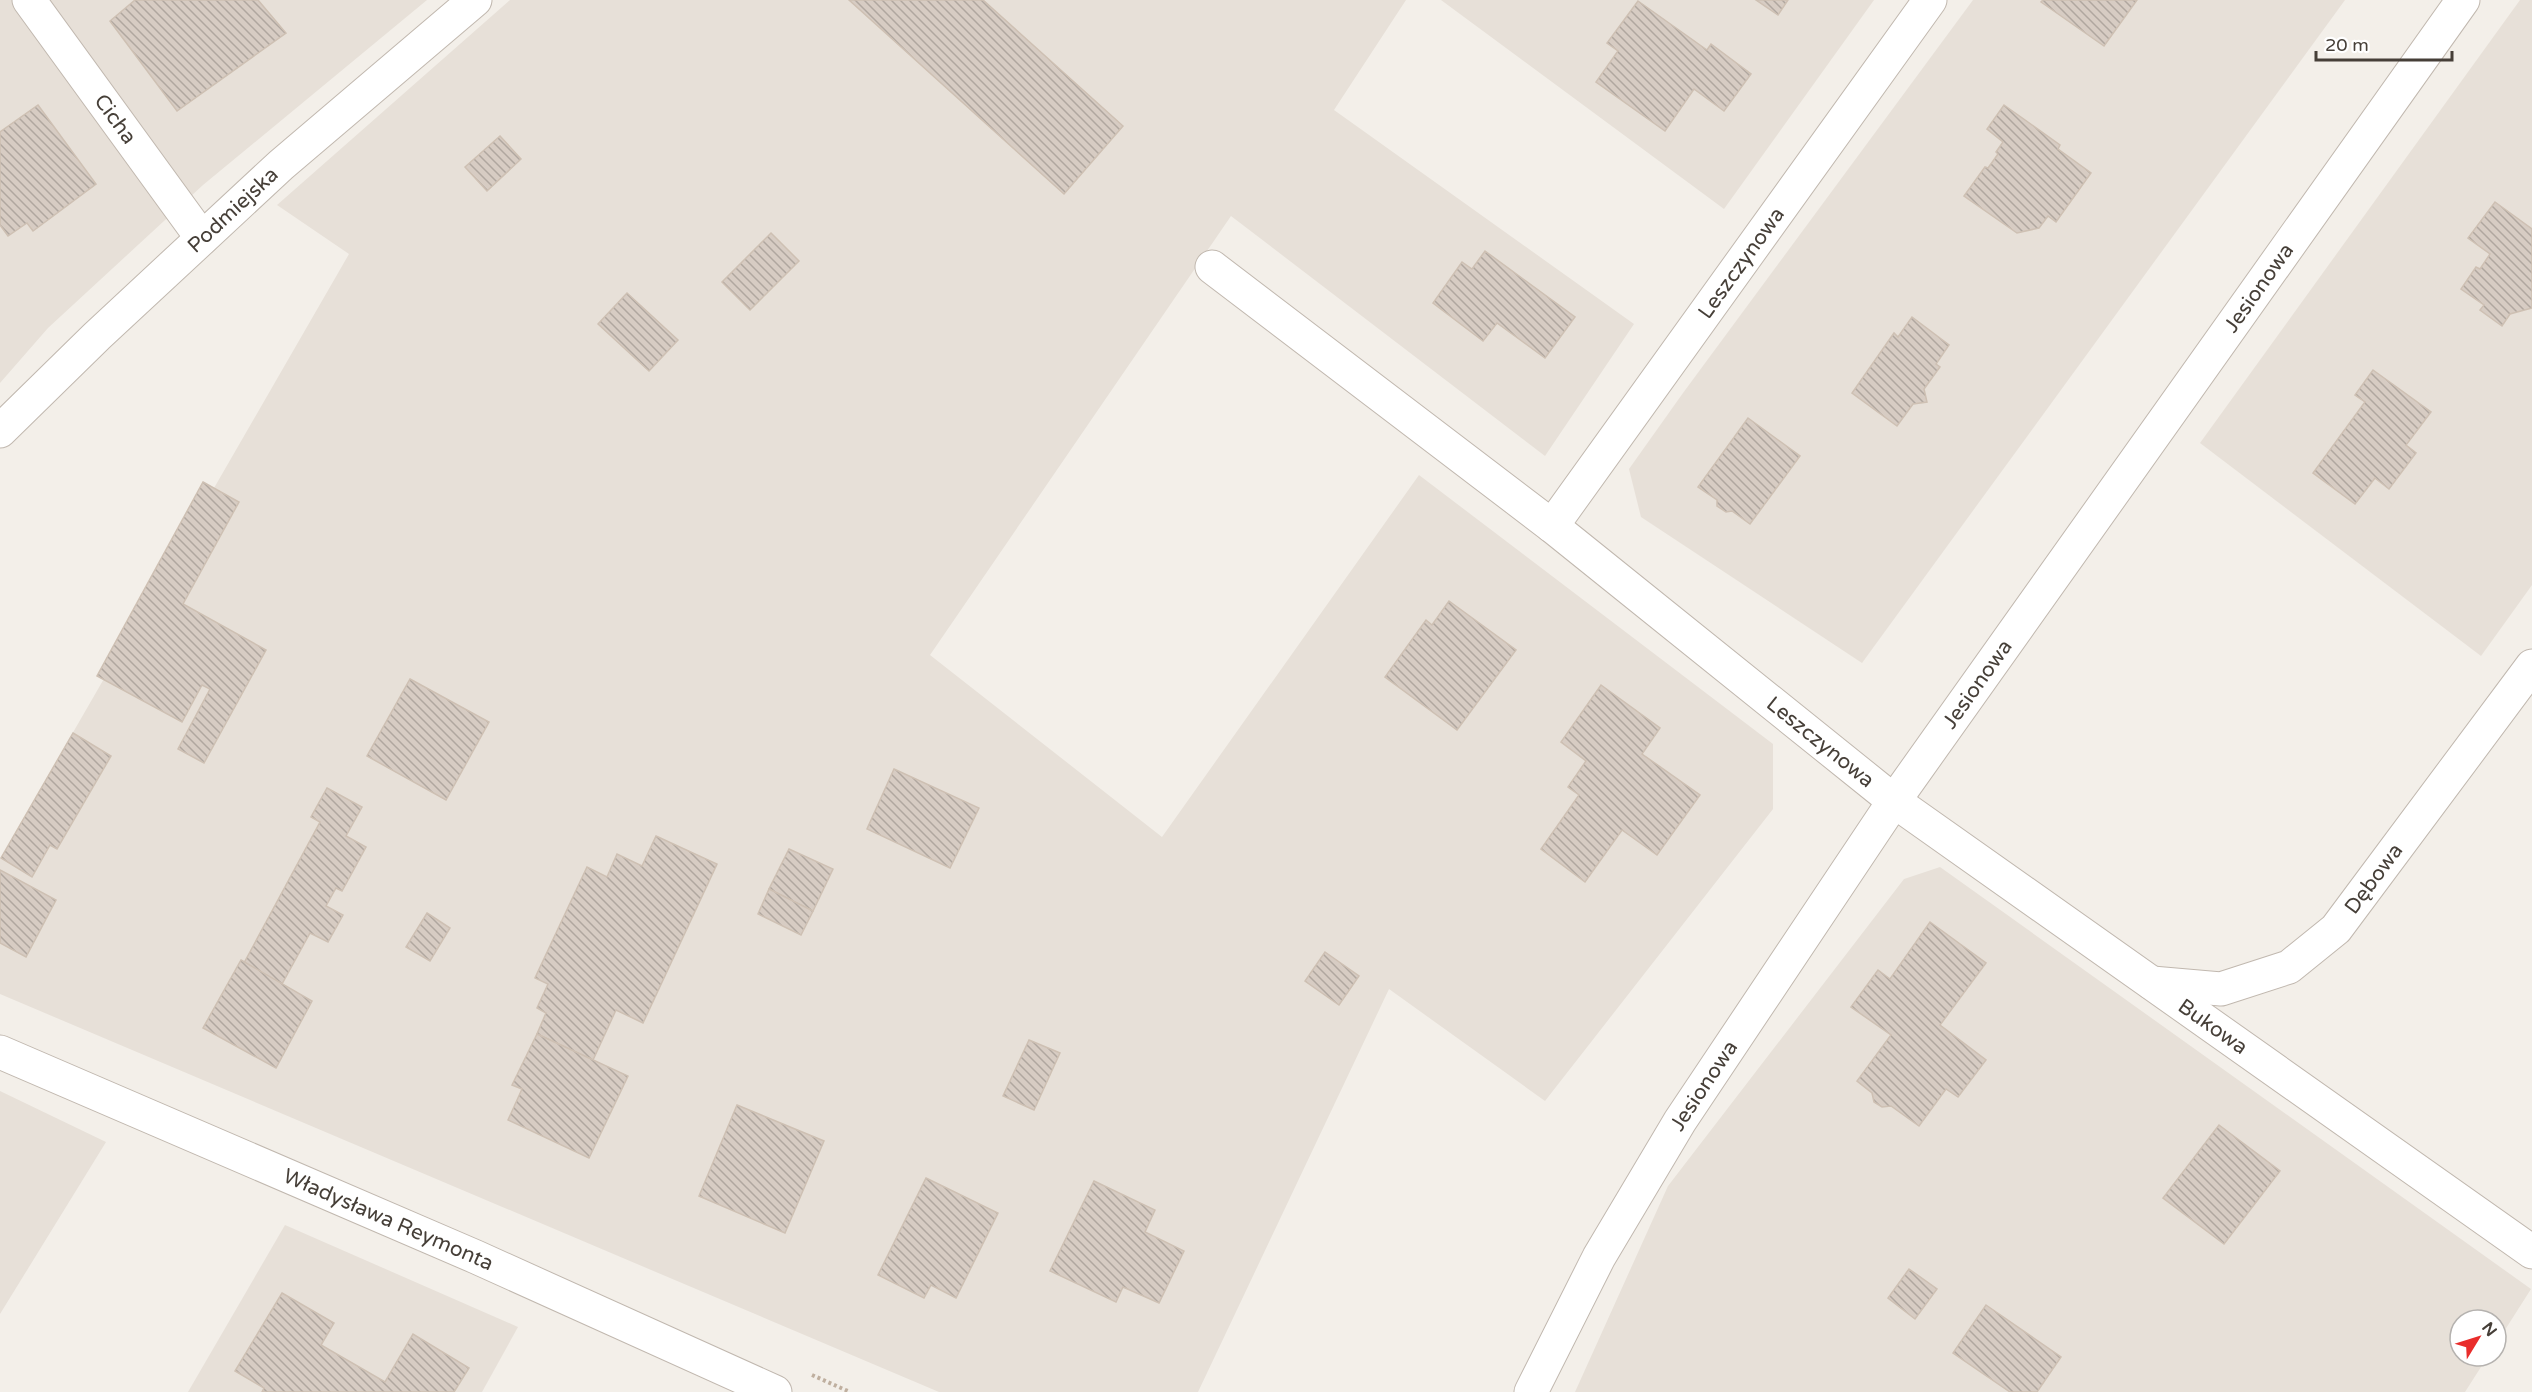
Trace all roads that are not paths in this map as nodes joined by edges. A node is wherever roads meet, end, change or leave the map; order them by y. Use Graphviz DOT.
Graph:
graph roads {
  1 [pos="29,0"];
  2 [pos="475,0"];
  3 [pos="1929,0"];
  4 [pos="2463,0"];
  5 [pos="202,238"];
  6 [pos="1212,267"];
  7 [pos="0,430"];
  8 [pos="1552,526"];
  9 [pos="2532,666"];
  10 [pos="1894,801"];
  11 [pos="2151,983"];
  12 [pos="0,1052"];
  13 [pos="2532,1252"];
  14 [pos="775,1392"];
  15 [pos="1531,1392"];
  1 -- 5 [label="street, Cicha"];
  2 -- 5 [label="street, Podmiejska"];
  3 -- 8 [label="street, Leszczynowa"];
  4 -- 10 [label="street, Jesionowa"];
  5 -- 7 [label="street, Podmiejska"];
  6 -- 8 [label="street, Leszczynowa"];
  8 -- 10 [label="street, Leszczynowa"];
  9 -- 11 [label="street, Dębowa"];
  10 -- 11 [label="street, Bukowa"];
  10 -- 15 [label="street, Jesionowa"];
  11 -- 13 [label="street, Bukowa"];
  12 -- 14 [label="street, Władysława Reymonta"];
}
